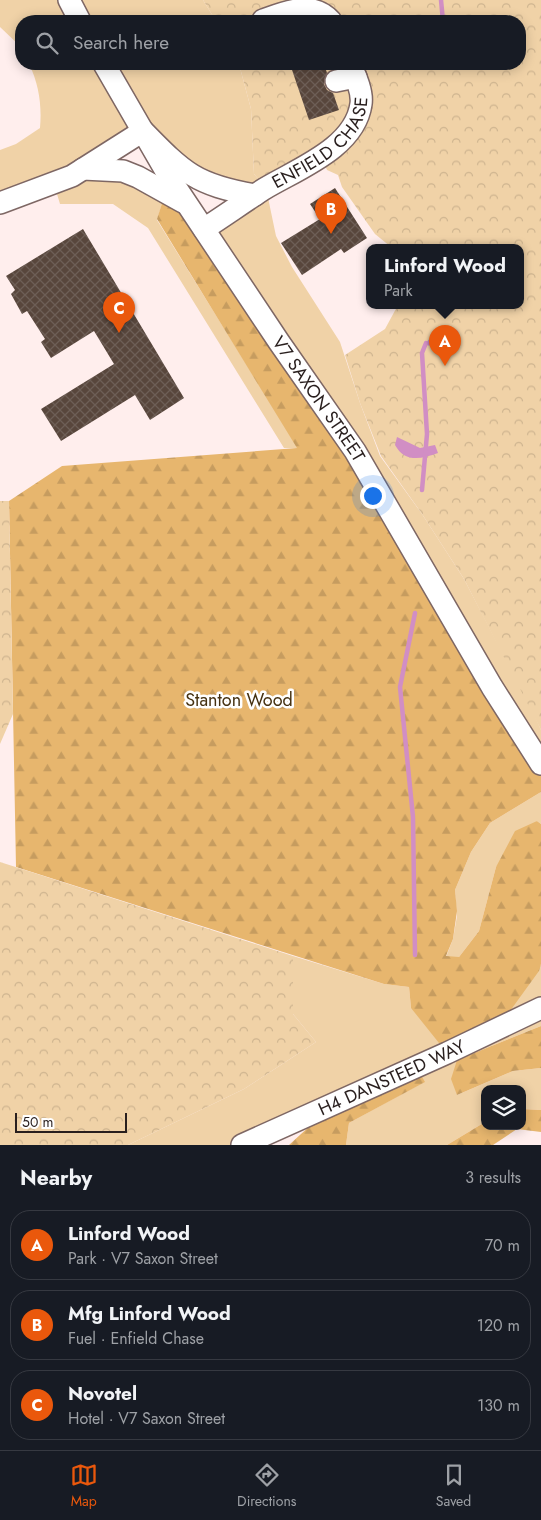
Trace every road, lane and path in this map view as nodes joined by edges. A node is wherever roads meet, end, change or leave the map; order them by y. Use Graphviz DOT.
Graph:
graph roads {
  1 [pos="69,0"];
  2 [pos="322,11"];
  3 [pos="77,15"];
  4 [pos="278,15"];
  5 [pos="108,70"];
  6 [pos="347,74"];
  7 [pos="143,131"];
  8 [pos="83,169"];
  9 [pos="255,196"];
  10 [pos="0,203"];
  11 [pos="188,204"];
  12 [pos="204,229"];
  13 [pos="541,763"];
  14 [pos="541,1008"];
  15 [pos="242,1145"];
  1 -- 3 [label="street"];
  2 -- 4 [label="street"];
  5 -- 7 [label="street, V7 SAXON STREET"];
  6 -- 9 [label="street, ENFIELD CHASE"];
  7 -- 8 [label="street"];
  7 -- 9 [label="street, ENFIELD CHASE"];
  7 -- 11 [label="street, V7 SAXON STREET"];
  8 -- 10 [label="street"];
  8 -- 11 [label="street"];
  9 -- 12 [label="street, ENFIELD CHASE"];
  11 -- 12 [label="street, V7 SAXON STREET"];
  12 -- 13 [label="street, V7 SAXON STREET"];
  14 -- 15 [label="street, H4 DANSTEED WAY"];
}
